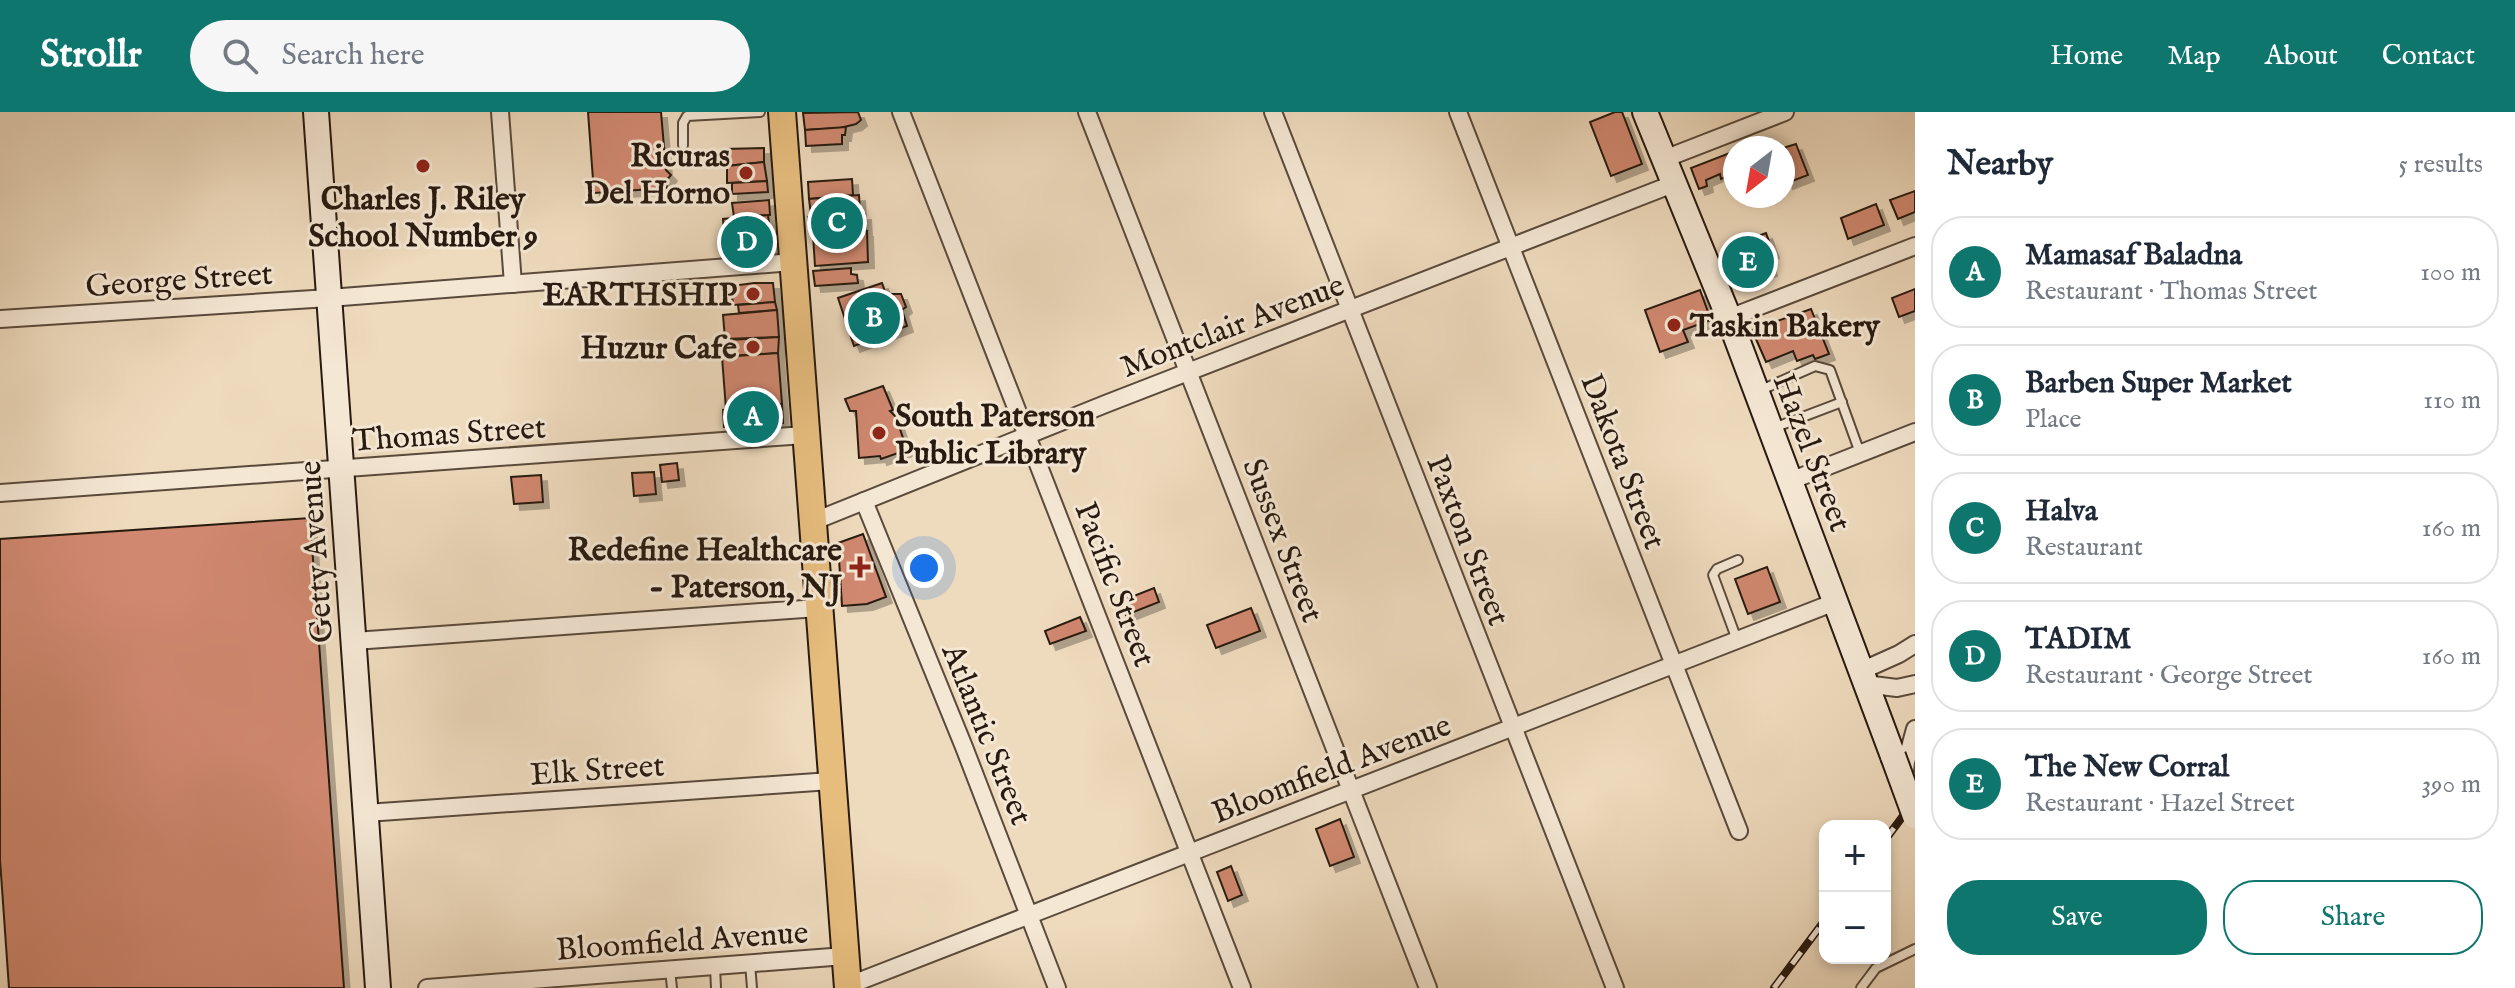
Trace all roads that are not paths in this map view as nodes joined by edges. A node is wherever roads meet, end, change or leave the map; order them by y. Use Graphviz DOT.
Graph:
graph roads {
  1 [pos="316,112"];
  2 [pos="500,112"];
  3 [pos="760,112"];
  4 [pos="782,112"];
  5 [pos="901,112"];
  6 [pos="1087,112"];
  7 [pos="1273,112"];
  8 [pos="1458,112"];
  9 [pos="1645,112"];
  10 [pos="1785,112"];
  11 [pos="683,145"];
  12 [pos="1664,159"];
  13 [pos="1673,184"];
  14 [pos="1915,246"];
  15 [pos="1511,248"];
  16 [pos="793,262"];
  17 [pos="513,284"];
  18 [pos="329,298"];
  19 [pos="1351,310"];
  20 [pos="1729,318"];
  21 [pos="0,319"];
  22 [pos="1189,372"];
  23 [pos="1757,392"];
  24 [pos="1842,402"];
  25 [pos="1770,429"];
  26 [pos="1915,432"];
  27 [pos="805,435"];
  28 [pos="1028,435"];
  29 [pos="1860,453"];
  30 [pos="341,469"];
  31 [pos="1790,481"];
  32 [pos="0,493"];
  33 [pos="864,501"];
  34 [pos="812,522"];
  35 [pos="1738,560"];
  36 [pos="1835,602"];
  37 [pos="818,608"];
  38 [pos="1737,640"];
  39 [pos="354,641"];
  40 [pos="1915,644"];
  41 [pos="1673,665"];
  42 [pos="1863,677"];
  43 [pos="1915,684"];
  44 [pos="1512,727"];
  45 [pos="1915,729"];
  46 [pos="1900,753"];
  47 [pos="831,781"];
  48 [pos="1352,790"];
  49 [pos="366,813"];
  50 [pos="1915,816"];
  51 [pos="1739,831"];
  52 [pos="1190,853"];
  53 [pos="1029,915"];
  54 [pos="1915,949"];
  55 [pos="845,956"];
  56 [pos="750,963"];
  57 [pos="715,966"];
  58 [pos="670,969"];
  59 [pos="848,987"];
  60 [pos="378,988"];
  61 [pos="427,988"];
  62 [pos="672,988"];
  63 [pos="716,988"];
  64 [pos="752,988"];
  65 [pos="1057,988"];
  66 [pos="1242,988"];
  67 [pos="1428,988"];
  68 [pos="1615,988"];
  69 [pos="1861,988"];
  1 -- 18 [label="street, Getty Avenue"];
  2 -- 17 [label="street"];
  3 -- 11 [label="lane"];
  4 -- 16 [label="main road"];
  5 -- 28 [label="street, Pacific Street"];
  6 -- 22 [label="street, Sussex Street"];
  7 -- 19 [label="street, Paxton Street"];
  8 -- 15 [label="street, Dakota Street"];
  9 -- 12 [label="street, Hazel Street"];
  10 -- 12 [label="street"];
  12 -- 13 [label="street, Hazel Street"];
  13 -- 15 [label="street, Montclair Avenue"];
  13 -- 20 [label="street, Hazel Street"];
  14 -- 20 [label="street"];
  15 -- 19 [label="street, Montclair Avenue"];
  15 -- 41 [label="street, Dakota Street"];
  16 -- 17 [label="street, George Street"];
  16 -- 27 [label="main road"];
  17 -- 18 [label="street, George Street"];
  18 -- 21 [label="street, George Street"];
  18 -- 30 [label="street, Getty Avenue"];
  19 -- 22 [label="street, Montclair Avenue"];
  19 -- 44 [label="street, Paxton Street"];
  20 -- 23 [label="street, Hazel Street"];
  22 -- 28 [label="street, Montclair Avenue"];
  22 -- 48 [label="street, Sussex Street"];
  23 -- 24 [label="lane"];
  23 -- 25 [label="street, Hazel Street"];
  24 -- 25 [label="lane"];
  24 -- 29 [label="lane"];
  25 -- 31 [label="street, Hazel Street"];
  26 -- 29 [label="street"];
  27 -- 30 [label="street, Thomas Street"];
  27 -- 34 [label="main road"];
  28 -- 33 [label="street, Montclair Avenue"];
  28 -- 52 [label="street, Pacific Street"];
  29 -- 31 [label="street"];
  30 -- 32 [label="street, Thomas Street"];
  30 -- 39 [label="street, Getty Avenue"];
  31 -- 36 [label="street, Hazel Street"];
  33 -- 34 [label="street, Montclair Avenue"];
  33 -- 53 [label="street, Atlantic Street"];
  34 -- 37 [label="main road"];
  35 -- 38 [label="lane"];
  36 -- 38 [label="street, Bloomfield Avenue"];
  36 -- 42 [label="street, Hazel Street"];
  37 -- 39 [label="street"];
  37 -- 47 [label="main road"];
  38 -- 41 [label="street, Bloomfield Avenue"];
  39 -- 49 [label="street, Getty Avenue"];
  40 -- 42 [label="street"];
  41 -- 44 [label="street, Bloomfield Avenue"];
  41 -- 51 [label="street, Dakota Street"];
  42 -- 43 [label="street"];
  42 -- 46 [label="street, Hazel Street"];
  44 -- 48 [label="street, Bloomfield Avenue"];
  44 -- 68 [label="street, Paxton Street"];
  45 -- 46 [label="street"];
  46 -- 50 [label="street, Hazel Street, bridge"];
  47 -- 49 [label="street, Elk Street"];
  47 -- 55 [label="main road"];
  48 -- 52 [label="street, Bloomfield Avenue"];
  48 -- 67 [label="street, Sussex Street"];
  49 -- 60 [label="street, Getty Avenue"];
  52 -- 53 [label="street, Bloomfield Avenue"];
  52 -- 66 [label="street, Pacific Street"];
  53 -- 59 [label="street, Bloomfield Avenue"];
  53 -- 65 [label="street, Atlantic Street"];
  54 -- 69 [label="lane"];
  55 -- 56 [label="street, Bloomfield Avenue"];
  55 -- 59 [label="main road"];
  56 -- 57 [label="street, Bloomfield Avenue"];
  56 -- 64 [label="lane"];
  57 -- 58 [label="street, Bloomfield Avenue"];
  57 -- 63 [label="lane"];
  58 -- 61 [label="street, Bloomfield Avenue"];
  58 -- 62 [label="lane"];
}
